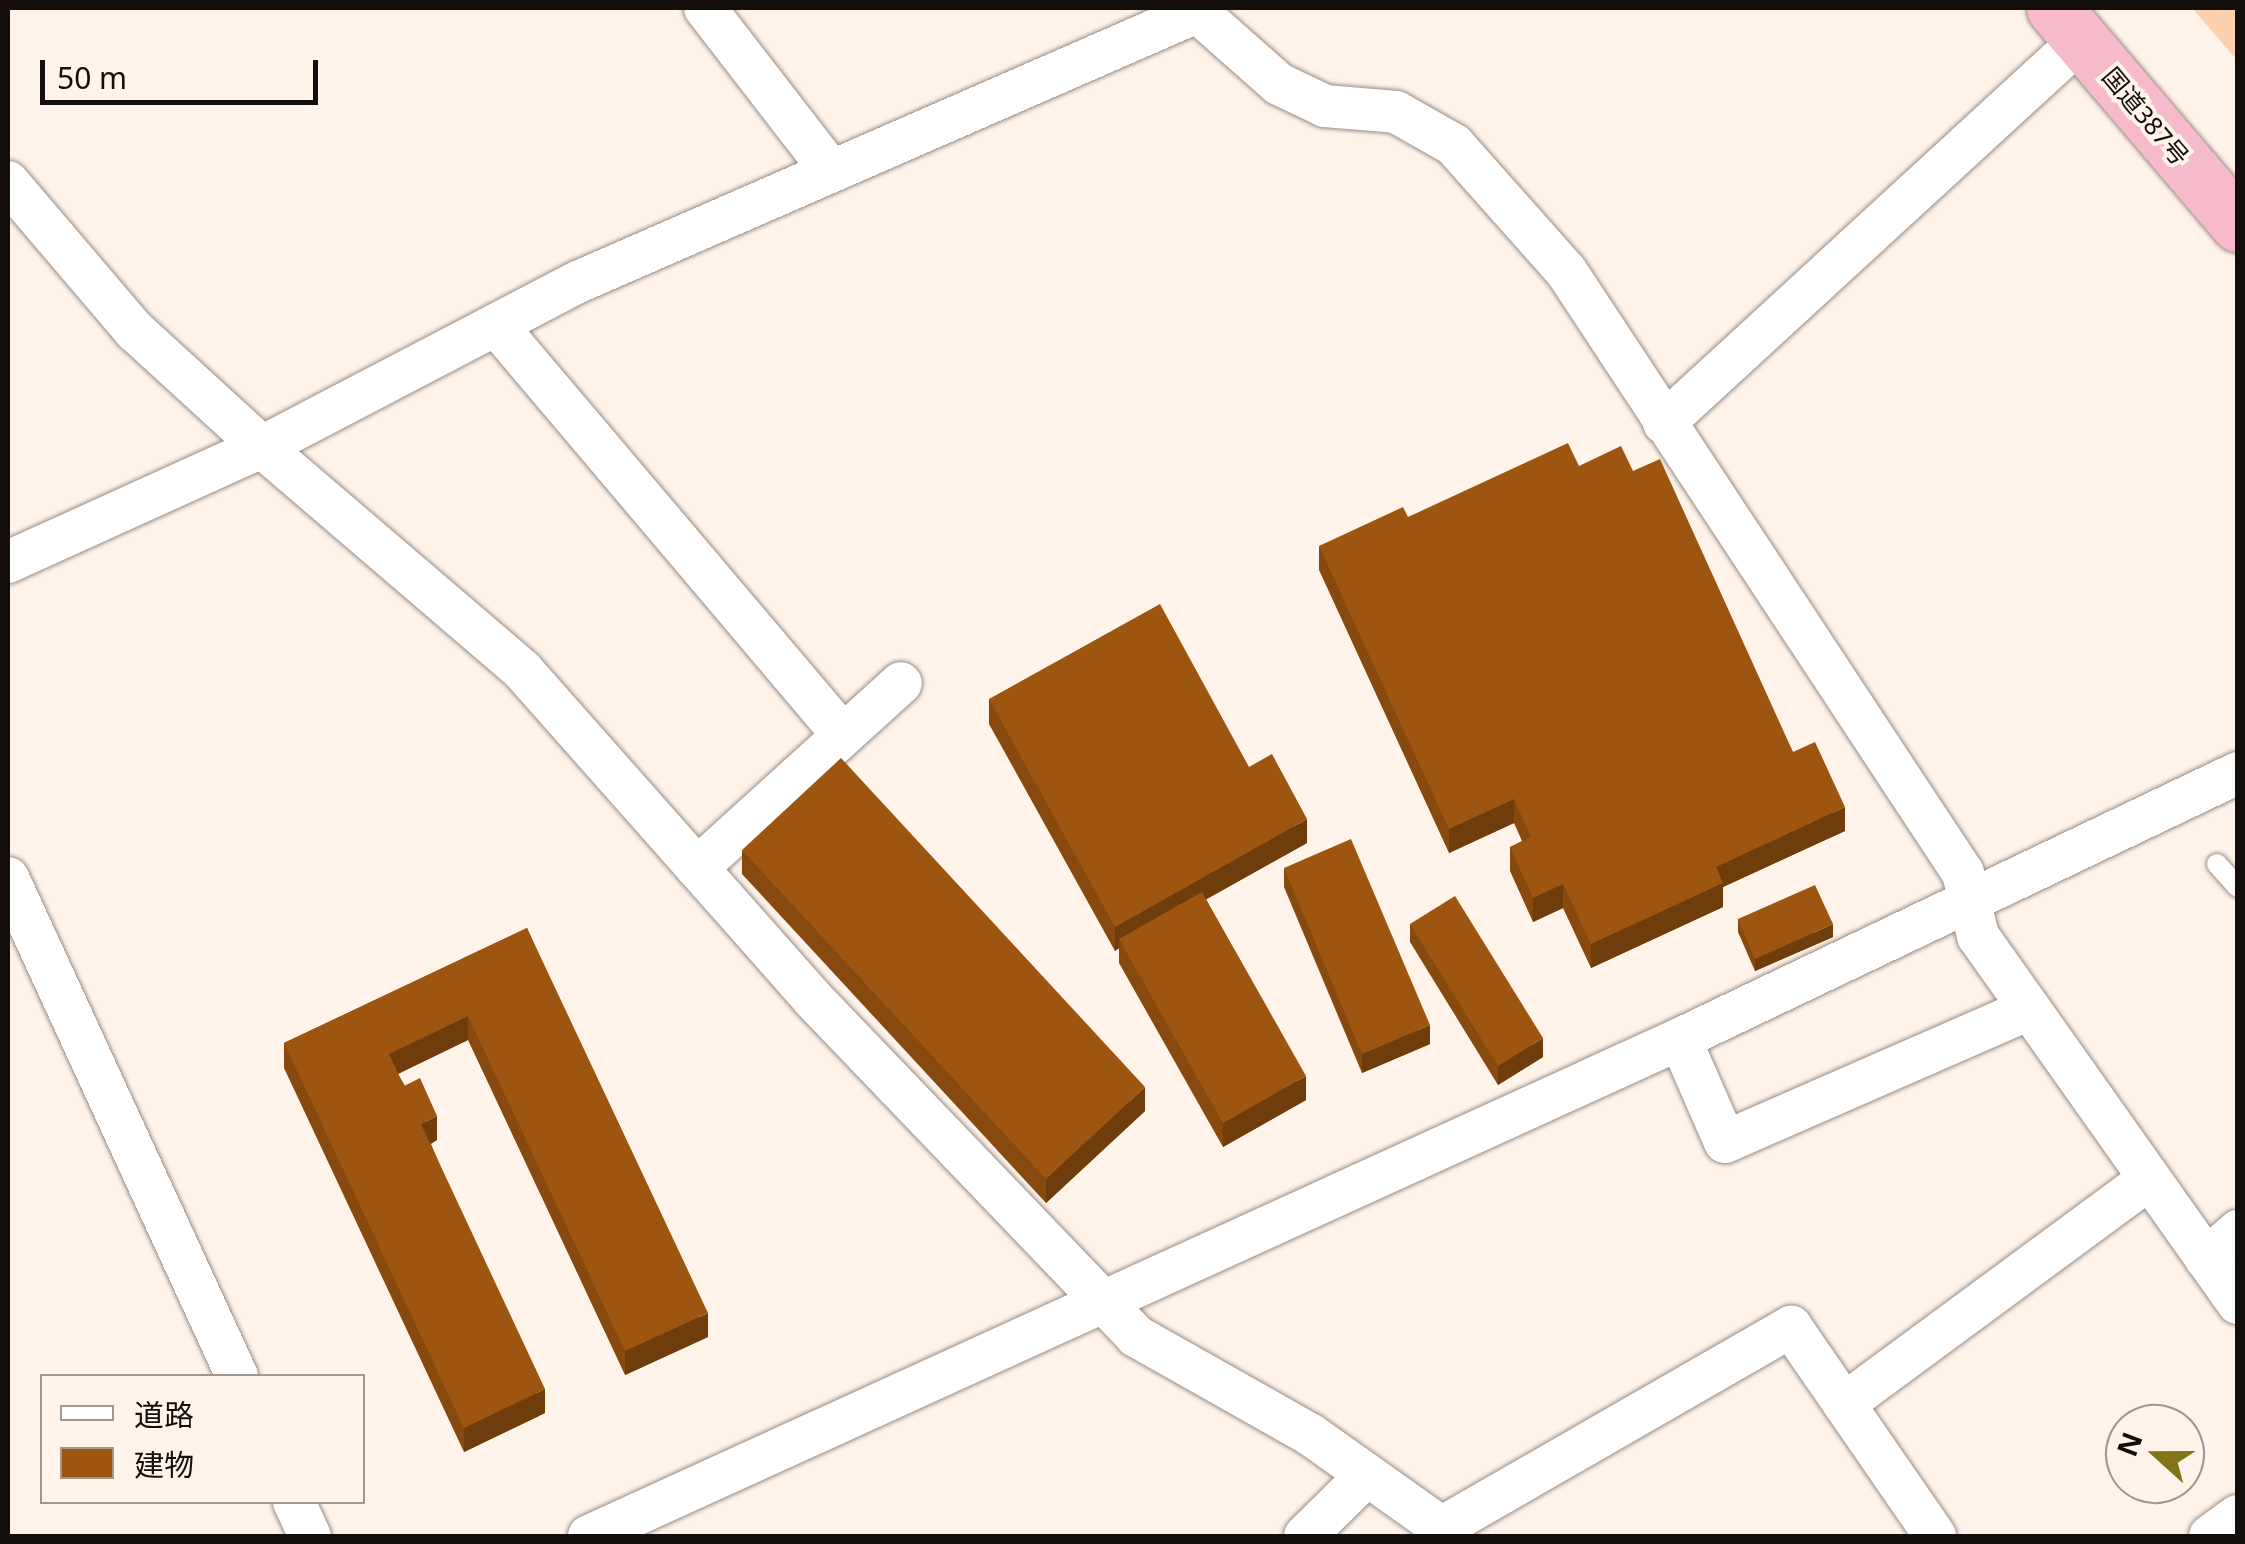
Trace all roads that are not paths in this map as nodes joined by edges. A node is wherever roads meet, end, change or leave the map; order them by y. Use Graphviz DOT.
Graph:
graph roads {
  1 [pos="705,8"];
  2 [pos="1195,10"];
  3 [pos="2067,24"];
  4 [pos="831,171"];
  5 [pos="8,182"];
  6 [pos="2238,224"];
  7 [pos="496,324"];
  8 [pos="1664,422"];
  9 [pos="262,447"];
  10 [pos="8,562"];
  11 [pos="901,682"];
  12 [pos="842,735"];
  13 [pos="2238,773"];
  14 [pos="2217,864"];
  15 [pos="696,868"];
  16 [pos="8,878"];
  17 [pos="2238,887"];
  18 [pos="1969,902"];
  19 [pos="2029,1008"];
  20 [pos="1680,1039"];
  21 [pos="2150,1178"];
  22 [pos="2238,1230"];
  23 [pos="2206,1259"];
  24 [pos="1102,1301"];
  25 [pos="2238,1303"];
  26 [pos="236,1374"];
  27 [pos="1844,1404"];
  28 [pos="1367,1475"];
  29 [pos="295,1504"];
  30 [pos="2238,1516"];
  31 [pos="1447,1532"];
  32 [pos="310,1536"];
  33 [pos="589,1536"];
  34 [pos="1304,1536"];
  35 [pos="1935,1536"];
  36 [pos="2210,1536"];
  1 -- 4 [label="street"];
  2 -- 4 [label="street"];
  2 -- 8 [label="street"];
  3 -- 6 [label="highway, 国道387号"];
  3 -- 8 [label="street"];
  4 -- 7 [label="street"];
  5 -- 9 [label="street"];
  7 -- 9 [label="street"];
  7 -- 12 [label="street"];
  8 -- 18 [label="street"];
  9 -- 10 [label="street"];
  9 -- 15 [label="street"];
  11 -- 12 [label="street"];
  12 -- 15 [label="street"];
  13 -- 18 [label="street"];
  14 -- 17 [label="lane"];
  15 -- 24 [label="street"];
  16 -- 26 [label="street"];
  18 -- 19 [label="street"];
  18 -- 20 [label="street"];
  19 -- 20 [label="street"];
  19 -- 21 [label="street"];
  20 -- 24 [label="street"];
  21 -- 23 [label="street"];
  21 -- 27 [label="street"];
  22 -- 23 [label="street"];
  23 -- 25 [label="street"];
  24 -- 28 [label="street"];
  24 -- 33 [label="street"];
  27 -- 31 [label="street"];
  27 -- 35 [label="street"];
  28 -- 31 [label="street"];
  28 -- 34 [label="street"];
  29 -- 32 [label="street"];
  30 -- 36 [label="street"];
}
